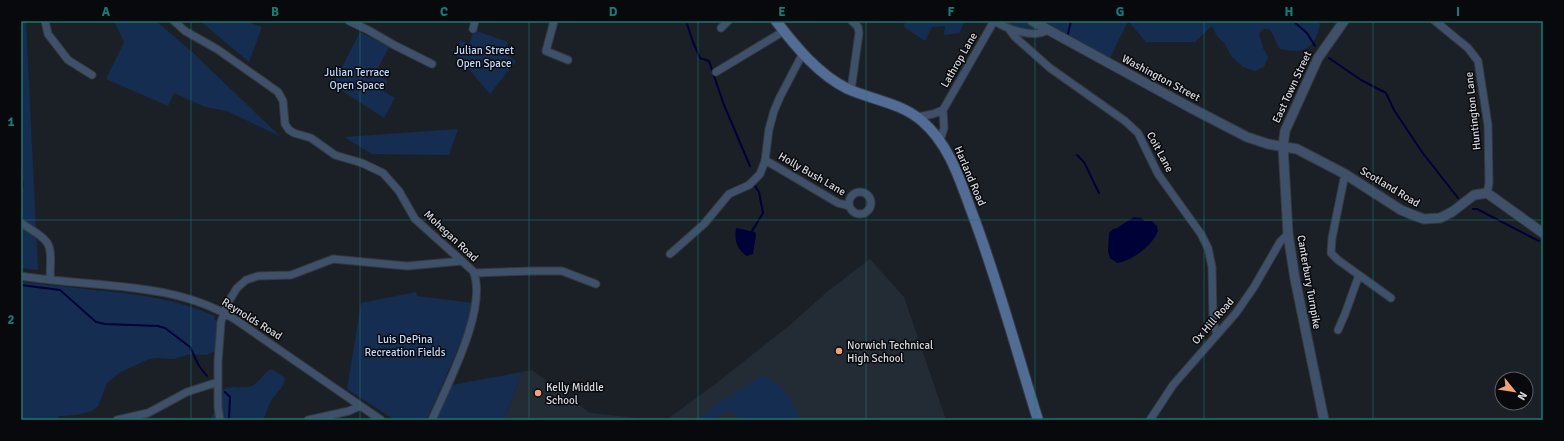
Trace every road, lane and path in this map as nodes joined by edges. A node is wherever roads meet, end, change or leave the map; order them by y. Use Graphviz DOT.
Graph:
graph roads {
  1 [pos="45,21"];
  2 [pos="174,21"];
  3 [pos="349,21"];
  4 [pos="475,21"];
  5 [pos="554,21"];
  6 [pos="728,21"];
  7 [pos="776,21"];
  8 [pos="852,21"];
  9 [pos="994,21"];
  10 [pos="1032,21"];
  11 [pos="1344,21"];
  12 [pos="1435,21"];
  13 [pos="721,28"];
  14 [pos="473,29"];
  15 [pos="1009,29"];
  16 [pos="1047,30"];
  17 [pos="784,31"];
  18 [pos="803,53"];
  19 [pos="568,60"];
  20 [pos="432,64"];
  21 [pos="716,72"];
  22 [pos="92,75"];
  23 [pos="851,90"];
  24 [pos="943,110"];
  25 [pos="917,117"];
  26 [pos="940,140"];
  27 [pos="1283,146"];
  28 [pos="765,160"];
  29 [pos="1345,174"];
  30 [pos="1487,193"];
  31 [pos="849,206"];
  32 [pos="21,224"];
  33 [pos="1543,233"];
  34 [pos="1288,234"];
  35 [pos="670,254"];
  36 [pos="462,261"];
  37 [pos="474,273"];
  38 [pos="1359,275"];
  39 [pos="21,276"];
  40 [pos="50,280"];
  41 [pos="596,284"];
  42 [pos="1391,298"];
  43 [pos="223,312"];
  44 [pos="1338,330"];
  45 [pos="1217,334"];
  46 [pos="218,382"];
  47 [pos="360,406"];
  48 [pos="117,420"];
  49 [pos="220,420"];
  50 [pos="308,420"];
  51 [pos="381,420"];
  52 [pos="432,420"];
  53 [pos="1038,420"];
  54 [pos="1150,420"];
  55 [pos="1324,420"];
  1 -- 22 [label="street"];
  2 -- 36 [label="street, Mohegan Road"];
  3 -- 20 [label="street"];
  4 -- 14 [label="street"];
  5 -- 19 [label="street"];
  6 -- 13 [label="street"];
  7 -- 17 [label="main road, Harland Road"];
  8 -- 23 [label="street"];
  9 -- 15 [label="street, Lathrop Lane"];
  9 -- 24 [label="street, Lathrop Lane"];
  10 -- 16 [label="street, Washington Street"];
  11 -- 27 [label="street, East Town Street"];
  12 -- 30 [label="street, Huntington Lane"];
  15 -- 16 [label="street, Lathrop Lane"];
  15 -- 45 [label="street, Coit Lane"];
  16 -- 27 [label="street, Washington Street"];
  17 -- 18 [label="main road, Harland Road"];
  17 -- 21 [label="street"];
  18 -- 23 [label="main road, Harland Road"];
  18 -- 28 [label="street"];
  23 -- 25 [label="main road, Harland Road"];
  24 -- 25 [label="street"];
  24 -- 26 [label="street"];
  25 -- 26 [label="main road, Harland Road"];
  26 -- 53 [label="main road, Harland Road"];
  27 -- 29 [label="street, Scotland Road"];
  27 -- 34 [label="street, Canterbury Turnpike"];
  28 -- 31 [label="street, Holly Bush Lane"];
  28 -- 35 [label="street"];
  29 -- 30 [label="street, Scotland Road"];
  29 -- 38 [label="street"];
  30 -- 33 [label="street"];
  32 -- 40 [label="street"];
  34 -- 45 [label="street, Ox Hill Road"];
  34 -- 55 [label="street, Canterbury Turnpike"];
  36 -- 37 [label="street, Mohegan Road"];
  36 -- 43 [label="street"];
  37 -- 41 [label="street"];
  37 -- 52 [label="street, Mohegan Road"];
  38 -- 42 [label="street"];
  38 -- 44 [label="street"];
  39 -- 40 [label="street, Reynolds Road"];
  40 -- 43 [label="street, Reynolds Road"];
  43 -- 46 [label="street"];
  43 -- 47 [label="street, Reynolds Road"];
  45 -- 54 [label="street, Ox Hill Road"];
  46 -- 48 [label="street"];
  46 -- 49 [label="street"];
  47 -- 50 [label="street"];
  47 -- 51 [label="street, Reynolds Road"];
}
